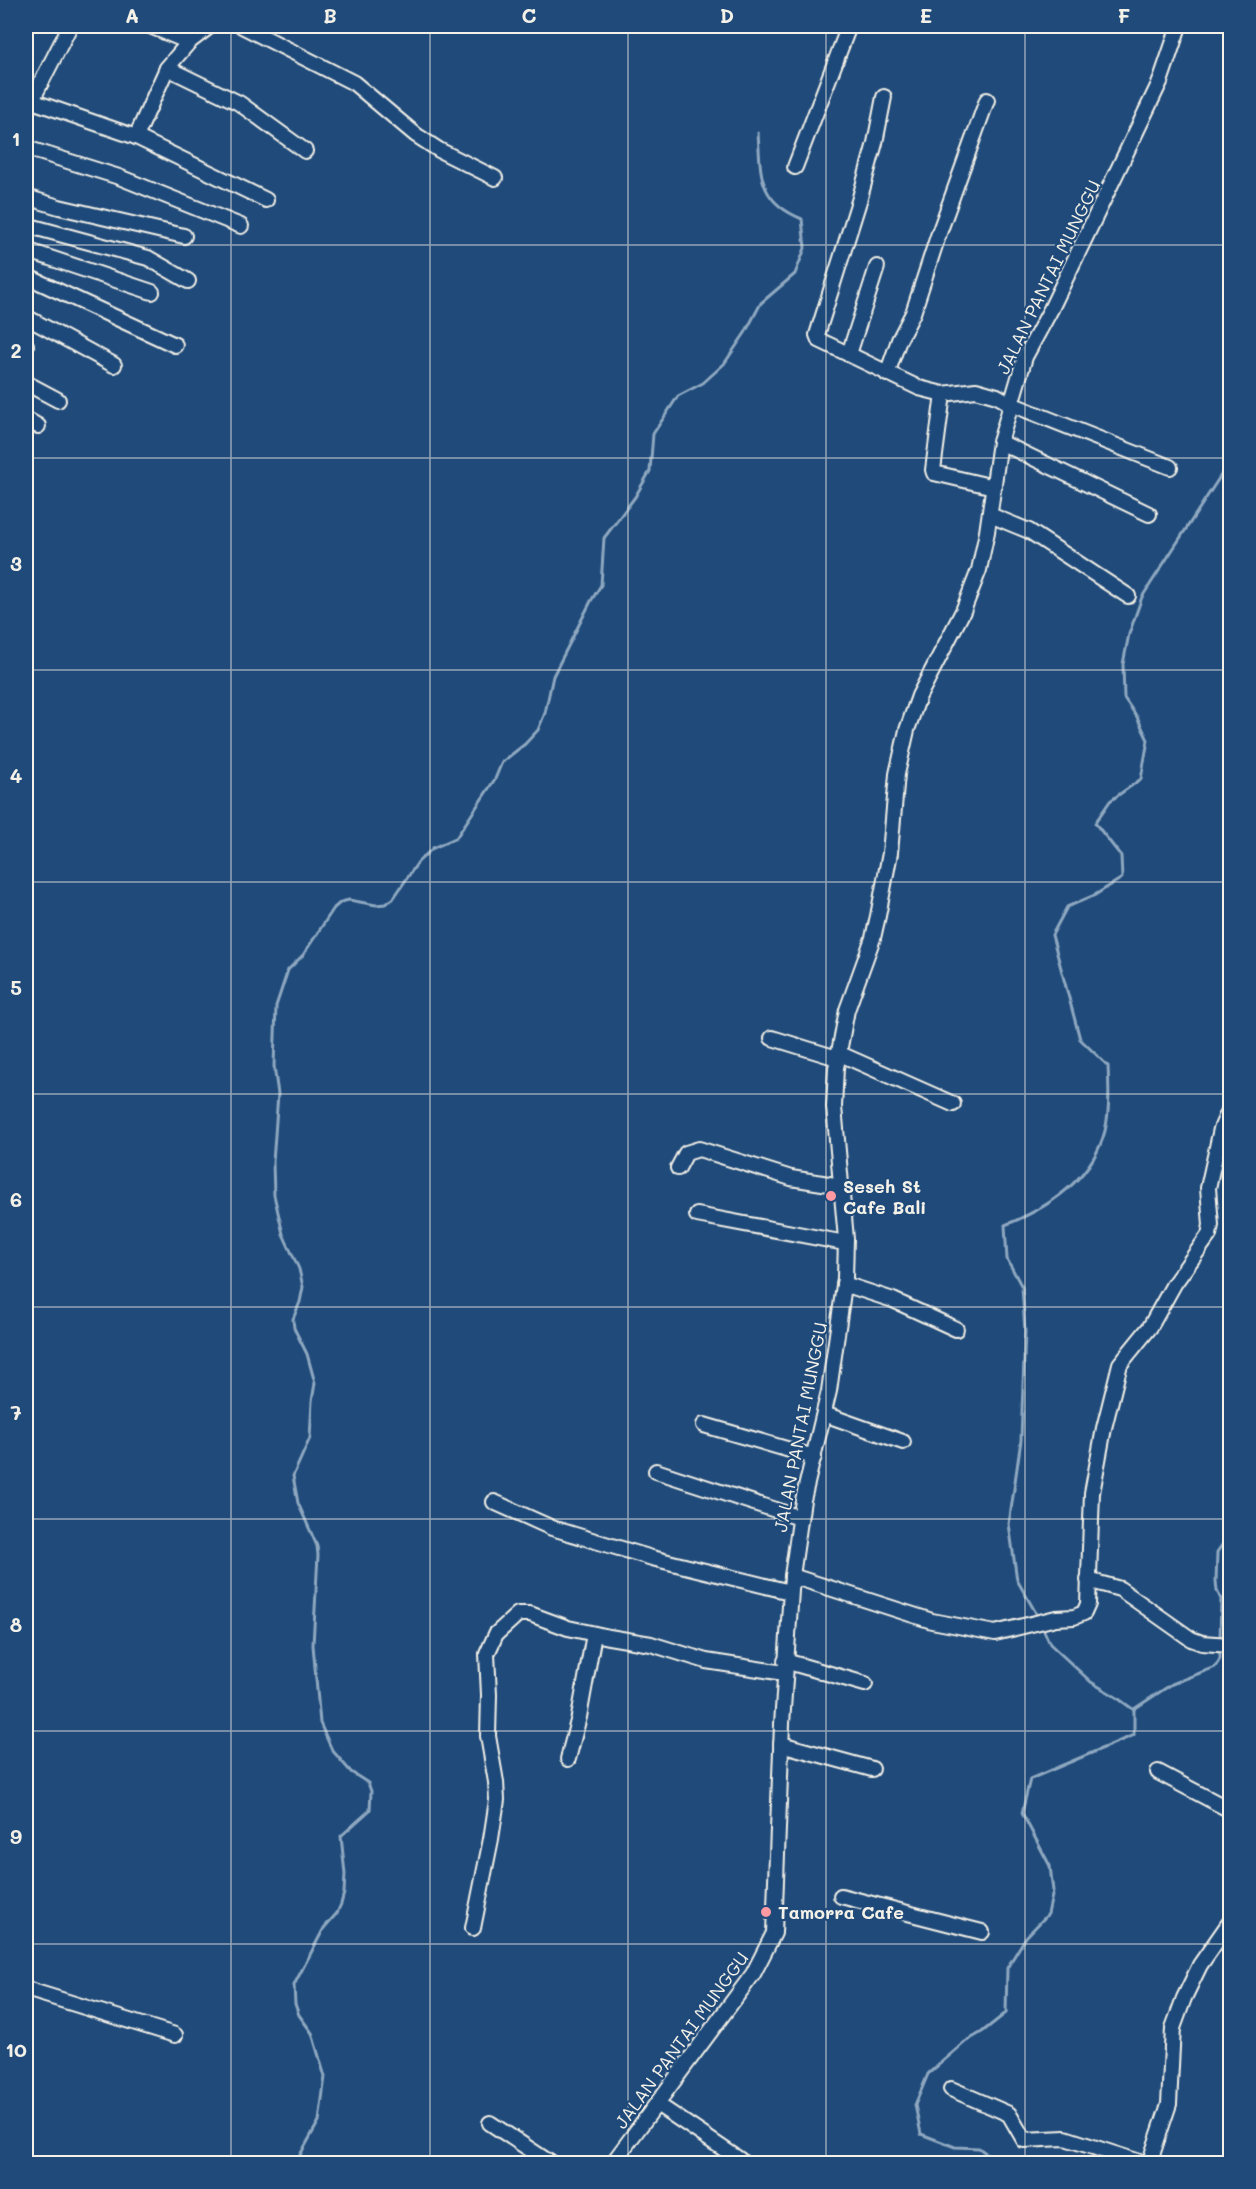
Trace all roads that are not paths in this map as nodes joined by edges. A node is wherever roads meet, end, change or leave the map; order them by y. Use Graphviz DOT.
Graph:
graph roads {
  1 [pos="70,26"];
  2 [pos="150,26"];
  3 [pos="210,26"];
  4 [pos="242,26"];
  5 [pos="849,26"];
  6 [pos="1179,26"];
  7 [pos="189,42"];
  8 [pos="167,68"];
  9 [pos="884,97"];
  10 [pos="987,100"];
  11 [pos="27,104"];
  12 [pos="136,137"];
  13 [pos="26,148"];
  14 [pos="304,151"];
  15 [pos="795,167"];
  16 [pos="495,178"];
  17 [pos="26,196"];
  18 [pos="266,200"];
  19 [pos="26,225"];
  20 [pos="241,226"];
  21 [pos="184,236"];
  22 [pos="26,250"];
  23 [pos="877,267"];
  24 [pos="26,276"];
  25 [pos="188,281"];
  26 [pos="152,292"];
  27 [pos="26,317"];
  28 [pos="175,345"];
  29 [pos="849,354"];
  30 [pos="114,365"];
  31 [pos="887,374"];
  32 [pos="26,383"];
  33 [pos="943,394"];
  34 [pos="58,400"];
  35 [pos="1011,404"];
  36 [pos="26,419"];
  37 [pos="38,426"];
  38 [pos="1000,442"];
  39 [pos="1170,467"];
  40 [pos="994,487"];
  41 [pos="1149,514"];
  42 [pos="990,515"];
  43 [pos="1128,596"];
  44 [pos="772,1038"];
  45 [pos="838,1055"];
  46 [pos="953,1104"];
  47 [pos="1230,1108"];
  48 [pos="678,1168"];
  49 [pos="841,1186"];
  50 [pos="697,1215"];
  51 [pos="845,1243"];
  52 [pos="844,1284"];
  53 [pos="956,1329"];
  54 [pos="824,1414"];
  55 [pos="704,1425"];
  56 [pos="903,1442"];
  57 [pos="814,1457"];
  58 [pos="656,1471"];
  59 [pos="494,1502"];
  60 [pos="800,1518"];
  61 [pos="792,1576"];
  62 [pos="1088,1580"];
  63 [pos="790,1592"];
  64 [pos="594,1634"];
  65 [pos="1230,1645"];
  66 [pos="785,1667"];
  67 [pos="865,1684"];
  68 [pos="781,1744"];
  69 [pos="568,1759"];
  70 [pos="872,1769"];
  71 [pos="1158,1772"];
  72 [pos="1230,1810"];
  73 [pos="841,1896"];
  74 [pos="1230,1922"];
  75 [pos="473,1928"];
  76 [pos="982,1932"];
  77 [pos="26,1989"];
  78 [pos="175,2035"];
  79 [pos="951,2089"];
  80 [pos="657,2104"];
  81 [pos="490,2123"];
  82 [pos="740,2160"];
  83 [pos="552,2163"];
  84 [pos="612,2163"];
  85 [pos="1147,2163"];
  1 -- 11 [label="street"];
  2 -- 7 [label="street"];
  3 -- 7 [label="street"];
  4 -- 16 [label="street"];
  5 -- 15 [label="street"];
  6 -- 35 [label="street, JALAN PANTAI MUNGGU"];
  7 -- 8 [label="street"];
  8 -- 12 [label="street"];
  8 -- 14 [label="street"];
  9 -- 29 [label="street"];
  10 -- 31 [label="street"];
  11 -- 12 [label="street"];
  12 -- 18 [label="street"];
  13 -- 20 [label="street"];
  17 -- 21 [label="street"];
  19 -- 25 [label="street"];
  22 -- 26 [label="street"];
  23 -- 29 [label="street"];
  24 -- 28 [label="street"];
  27 -- 30 [label="street"];
  29 -- 31 [label="street"];
  31 -- 33 [label="street"];
  32 -- 34 [label="street"];
  33 -- 35 [label="street"];
  33 -- 40 [label="street"];
  35 -- 38 [label="street, JALAN PANTAI MUNGGU"];
  35 -- 39 [label="street"];
  36 -- 37 [label="street"];
  38 -- 40 [label="street, JALAN PANTAI MUNGGU"];
  38 -- 41 [label="street"];
  40 -- 42 [label="street, JALAN PANTAI MUNGGU"];
  42 -- 43 [label="street"];
  42 -- 45 [label="street, JALAN PANTAI MUNGGU"];
  44 -- 45 [label="street"];
  45 -- 46 [label="street"];
  45 -- 49 [label="street, JALAN PANTAI MUNGGU"];
  47 -- 62 [label="street"];
  48 -- 49 [label="street"];
  49 -- 51 [label="street, JALAN PANTAI MUNGGU"];
  50 -- 51 [label="street"];
  51 -- 52 [label="street, JALAN PANTAI MUNGGU"];
  52 -- 53 [label="street"];
  52 -- 54 [label="street, JALAN PANTAI MUNGGU"];
  54 -- 56 [label="street"];
  54 -- 57 [label="street, JALAN PANTAI MUNGGU"];
  55 -- 57 [label="street"];
  57 -- 60 [label="street, JALAN PANTAI MUNGGU"];
  58 -- 60 [label="street"];
  59 -- 63 [label="street"];
  60 -- 61 [label="street, JALAN PANTAI MUNGGU"];
  61 -- 62 [label="street"];
  61 -- 63 [label="street, JALAN PANTAI MUNGGU"];
  62 -- 65 [label="street"];
  63 -- 66 [label="street, JALAN PANTAI MUNGGU"];
  64 -- 66 [label="street"];
  64 -- 69 [label="street"];
  64 -- 75 [label="street"];
  66 -- 67 [label="street"];
  66 -- 68 [label="street, JALAN PANTAI MUNGGU"];
  68 -- 70 [label="street"];
  68 -- 80 [label="street, JALAN PANTAI MUNGGU"];
  71 -- 72 [label="street"];
  73 -- 76 [label="street"];
  74 -- 85 [label="street"];
  77 -- 78 [label="street"];
  79 -- 85 [label="street"];
  80 -- 82 [label="street"];
  80 -- 84 [label="street, JALAN PANTAI MUNGGU"];
  81 -- 83 [label="street"];
}
